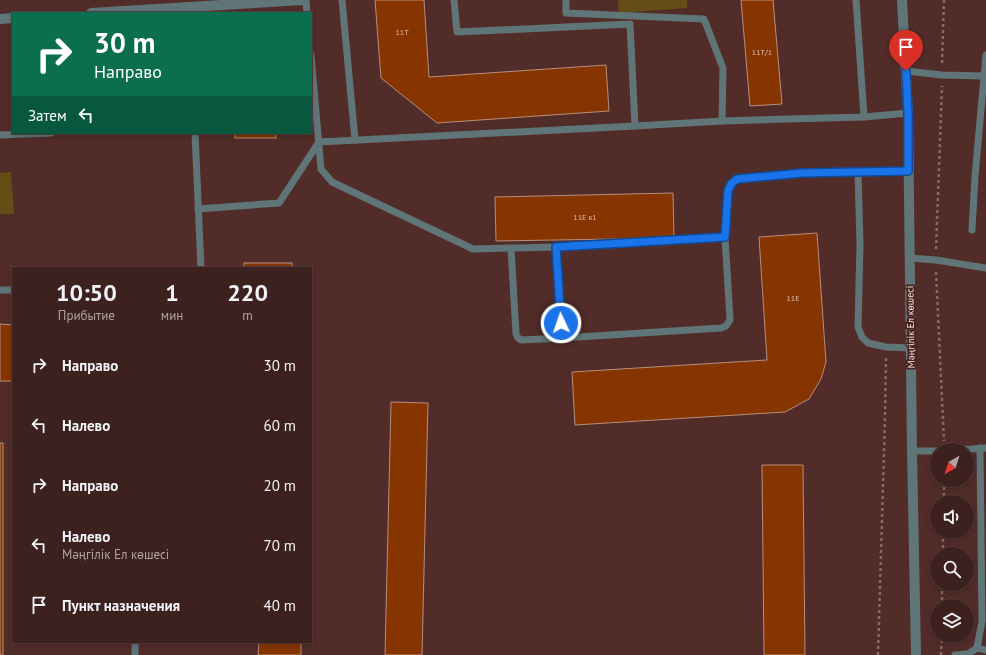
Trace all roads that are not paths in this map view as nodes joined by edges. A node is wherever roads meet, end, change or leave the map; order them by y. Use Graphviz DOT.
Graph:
graph roads {
  1 [pos="305,0"];
  2 [pos="342,0"];
  3 [pos="454,0"];
  4 [pos="566,0"];
  5 [pos="856,0"];
  6 [pos="902,0"];
  7 [pos="107,12"];
  8 [pos="307,12"];
  9 [pos="12,18"];
  10 [pos="0,19"];
  11 [pos="986,55"];
  12 [pos="312,66"];
  13 [pos="906,71"];
  14 [pos="984,76"];
  15 [pos="908,113"];
  16 [pos="864,117"];
  17 [pos="722,121"];
  18 [pos="635,126"];
  19 [pos="26,134"];
  20 [pos="195,134"];
  21 [pos="0,135"];
  22 [pos="354,140"];
  23 [pos="319,142"];
  24 [pos="908,171"];
  25 [pos="858,172"];
  26 [pos="198,209"];
  27 [pos="972,230"];
  28 [pos="725,237"];
  29 [pos="556,247"];
  30 [pos="511,248"];
  31 [pos="909,258"];
  32 [pos="201,267"];
  33 [pos="986,268"];
  34 [pos="0,290"];
  35 [pos="12,290"];
  36 [pos="562,338"];
  37 [pos="911,348"];
  38 [pos="983,448"];
  39 [pos="912,451"];
  40 [pos="930,451"];
  41 [pos="135,643"];
  42 [pos="977,648"];
  43 [pos="986,650"];
  44 [pos="135,655"];
  45 [pos="916,655"];
  46 [pos="955,655"];
  1 -- 7 [label="street"];
  1 -- 8 [label="lane"];
  2 -- 22 [label="lane"];
  3 -- 18 [label="lane"];
  4 -- 17 [label="lane"];
  5 -- 16 [label="lane"];
  6 -- 13 [label="street, Мәңгілік Ел көшесі"];
  9 -- 10 [label="street"];
  11 -- 14 [label="lane"];
  12 -- 23 [label="lane"];
  13 -- 14 [label="lane"];
  13 -- 15 [label="street, Мәңгілік Ел көшесі"];
  14 -- 27 [label="lane"];
  15 -- 16 [label="lane"];
  15 -- 24 [label="street, Мәңгілік Ел көшесі"];
  16 -- 17 [label="lane"];
  17 -- 18 [label="lane"];
  18 -- 22 [label="lane"];
  19 -- 21 [label="lane"];
  20 -- 26 [label="lane"];
  22 -- 23 [label="lane"];
  23 -- 26 [label="lane"];
  23 -- 30 [label="lane"];
  24 -- 25 [label="lane"];
  24 -- 31 [label="street, Мәңгілік Ел көшесі"];
  25 -- 28 [label="lane"];
  25 -- 37 [label="lane"];
  26 -- 32 [label="lane"];
  28 -- 29 [label="lane"];
  28 -- 36 [label="lane"];
  29 -- 30 [label="lane"];
  29 -- 36 [label="lane"];
  30 -- 36 [label="lane"];
  31 -- 33 [label="lane"];
  31 -- 37 [label="street, Мәңгілік Ел көшесі"];
  34 -- 35 [label="lane"];
  37 -- 39 [label="street, Мәңгілік Ел көшесі"];
  38 -- 42 [label="lane"];
  39 -- 40 [label="lane"];
  39 -- 45 [label="street, Мәңгілік Ел көшесі"];
  41 -- 44 [label="lane"];
  42 -- 43 [label="lane"];
  42 -- 46 [label="lane"];
}
